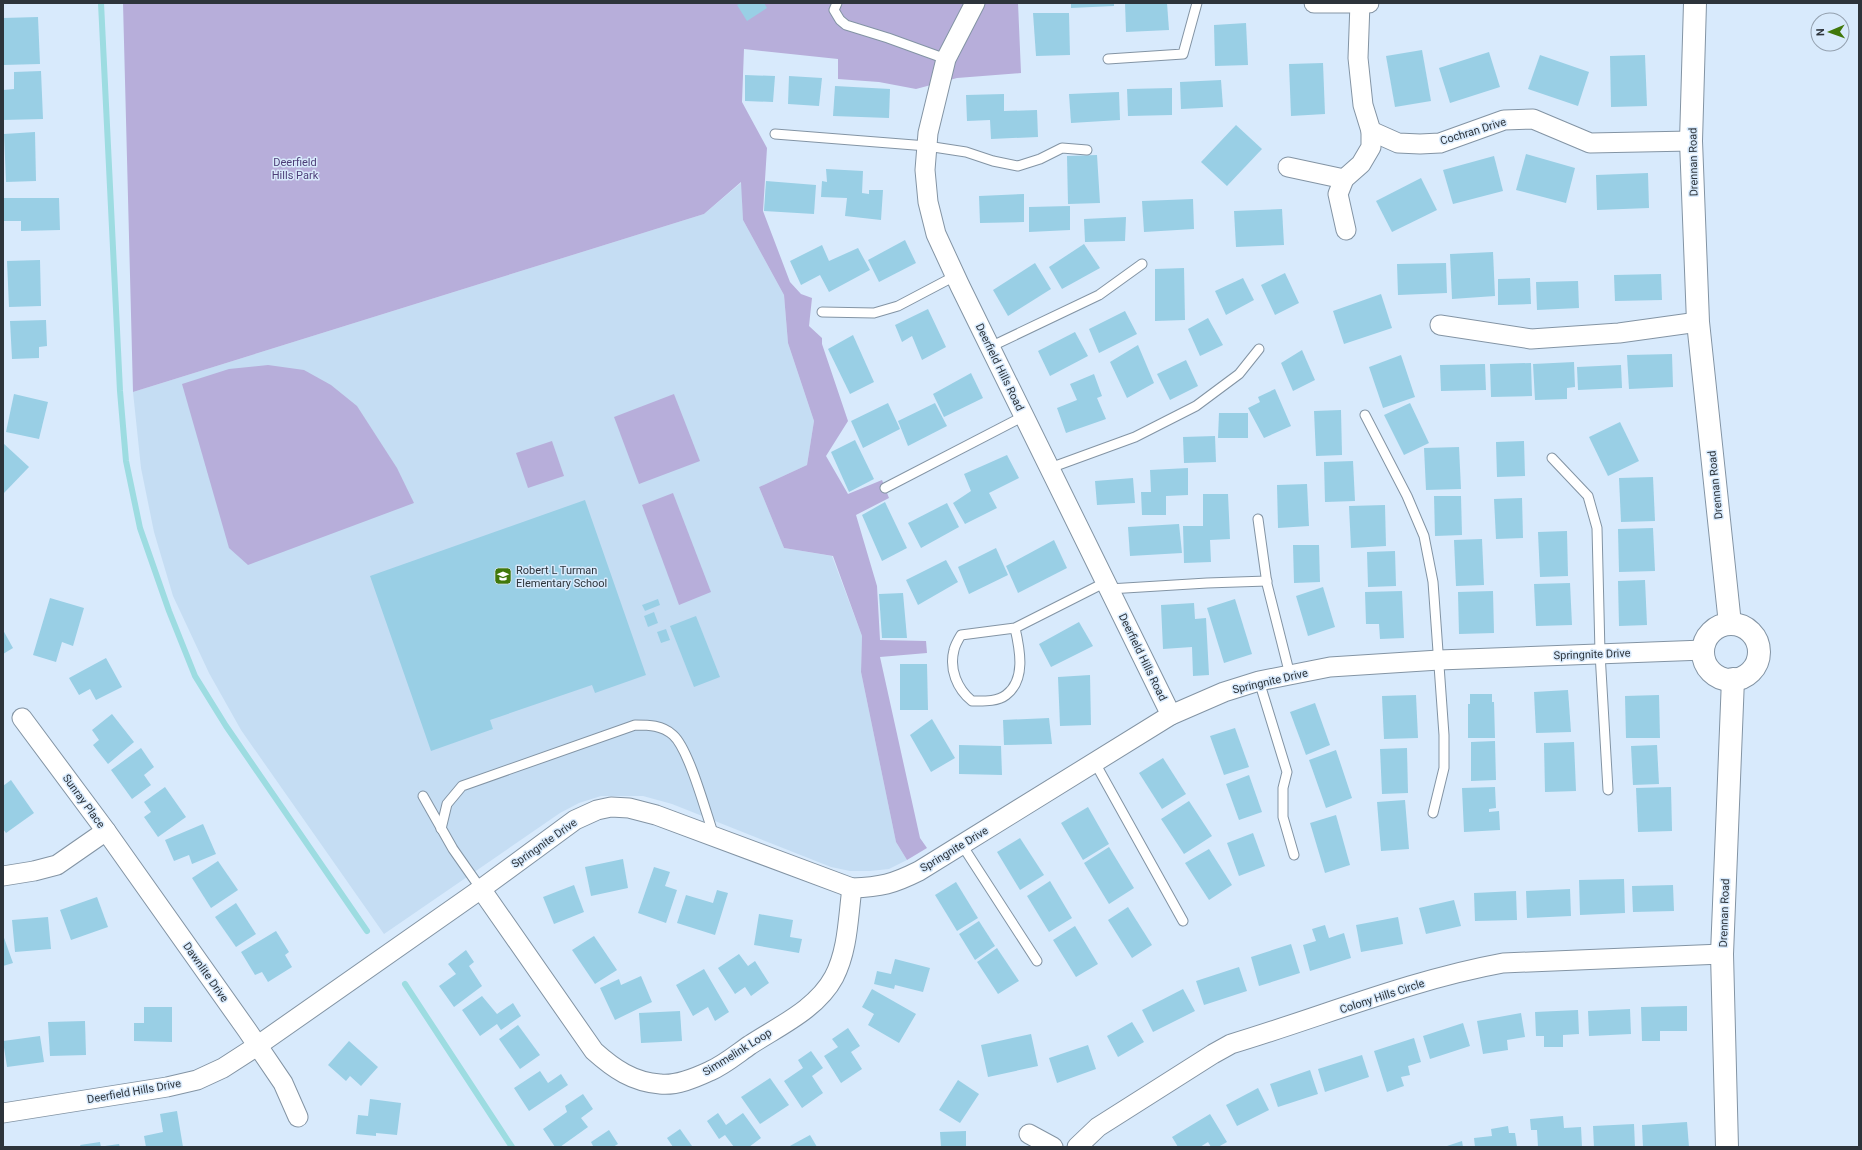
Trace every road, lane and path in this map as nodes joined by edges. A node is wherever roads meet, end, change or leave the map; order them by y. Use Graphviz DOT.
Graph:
graph roads {
  1 [pos="837,3"];
  2 [pos="975,3"];
  3 [pos="1197,3"];
  4 [pos="1314,3"];
  5 [pos="1360,3"];
  6 [pos="1369,3"];
  7 [pos="1695,3"];
  8 [pos="946,59"];
  9 [pos="1108,59"];
  10 [pos="1371,131"];
  11 [pos="775,134"];
  12 [pos="1691,141"];
  13 [pos="927,146"];
  14 [pos="1087,150"];
  15 [pos="1288,167"];
  16 [pos="1344,179"];
  17 [pos="1346,230"];
  18 [pos="1142,264"];
  19 [pos="955,276"];
  20 [pos="822,312"];
  21 [pos="1698,322"];
  22 [pos="1440,326"];
  23 [pos="990,347"];
  24 [pos="1258,350"];
  25 [pos="1366,415"];
  26 [pos="1024,416"];
  27 [pos="1552,458"];
  28 [pos="1050,468"];
  29 [pos="885,488"];
  30 [pos="1258,518"];
  31 [pos="1267,581"];
  32 [pos="1107,585"];
  33 [pos="1730,624"];
  34 [pos="1015,628"];
  35 [pos="1704,650"];
  36 [pos="1600,653"];
  37 [pos="1439,660"];
  38 [pos="1290,675"];
  39 [pos="1733,679"];
  40 [pos="1259,681"];
  41 [pos="1172,715"];
  42 [pos="22,718"];
  43 [pos="1094,761"];
  44 [pos="1608,790"];
  45 [pos="423,796"];
  46 [pos="1433,813"];
  47 [pos="441,829"];
  48 [pos="106,831"];
  49 [pos="714,838"];
  50 [pos="962,845"];
  51 [pos="1294,855"];
  52 [pos="3,876"];
  53 [pos="852,888"];
  54 [pos="480,889"];
  55 [pos="1183,921"];
  56 [pos="1722,954"];
  57 [pos="1037,961"];
  58 [pos="257,1046"];
  59 [pos="3,1113"];
  60 [pos="298,1116"];
  61 [pos="1029,1134"];
  62 [pos="1053,1147"];
  63 [pos="1077,1147"];
  64 [pos="1727,1147"];
  1 -- 8 [label="lane"];
  2 -- 8 [label="street, Deerfield Hills Road"];
  3 -- 9 [label="lane"];
  4 -- 5 [label="street"];
  5 -- 6 [label="street"];
  5 -- 10 [label="street"];
  7 -- 12 [label="street, Drennan Road"];
  8 -- 13 [label="street, Deerfield Hills Road"];
  10 -- 12 [label="street, Cochran Drive"];
  10 -- 16 [label="street"];
  11 -- 13 [label="lane"];
  12 -- 21 [label="street, Drennan Road"];
  13 -- 14 [label="lane"];
  13 -- 19 [label="street, Deerfield Hills Road"];
  15 -- 16 [label="street"];
  16 -- 17 [label="street"];
  18 -- 23 [label="lane"];
  19 -- 20 [label="lane"];
  19 -- 23 [label="street, Deerfield Hills Road"];
  21 -- 22 [label="street"];
  21 -- 33 [label="street, Drennan Road"];
  23 -- 26 [label="street, Deerfield Hills Road"];
  24 -- 28 [label="lane"];
  25 -- 37 [label="lane"];
  26 -- 28 [label="street, Deerfield Hills Road"];
  26 -- 29 [label="lane"];
  27 -- 36 [label="lane"];
  28 -- 32 [label="street, Deerfield Hills Road"];
  30 -- 31 [label="lane"];
  31 -- 32 [label="lane"];
  31 -- 38 [label="lane"];
  32 -- 34 [label="lane"];
  32 -- 41 [label="street, Deerfield Hills Road"];
  33 -- 35 [label="street"];
  33 -- 39 [label="street"];
  34 -- 34 [label="lane"];
  35 -- 36 [label="street, Springnite Drive"];
  35 -- 39 [label="street"];
  36 -- 37 [label="street, Springnite Drive"];
  36 -- 44 [label="lane"];
  37 -- 38 [label="street, Springnite Drive"];
  37 -- 46 [label="lane"];
  38 -- 40 [label="street, Springnite Drive"];
  39 -- 56 [label="street, Drennan Road"];
  40 -- 41 [label="street, Springnite Drive"];
  40 -- 51 [label="lane"];
  41 -- 43 [label="street, Springnite Drive"];
  42 -- 48 [label="street, Sunray Place"];
  43 -- 50 [label="street, Springnite Drive"];
  43 -- 55 [label="lane"];
  45 -- 47 [label="lane"];
  47 -- 49 [label="lane"];
  47 -- 54 [label="lane"];
  48 -- 52 [label="street, Sunray Place"];
  48 -- 58 [label="street, Dawnlite Drive"];
  49 -- 53 [label="street, Springnite Drive"];
  49 -- 54 [label="street, Springnite Drive"];
  50 -- 53 [label="street, Springnite Drive"];
  50 -- 57 [label="lane"];
  53 -- 54 [label="street, Simmelink Loop"];
  54 -- 58 [label="street, Springnite Drive"];
  56 -- 63 [label="street, Colony Hills Circle"];
  56 -- 64 [label="street, Drennan Road"];
  58 -- 59 [label="street, Deerfield Hills Drive"];
  58 -- 60 [label="street, Dawnlite Drive"];
  61 -- 62 [label="street"];
}
